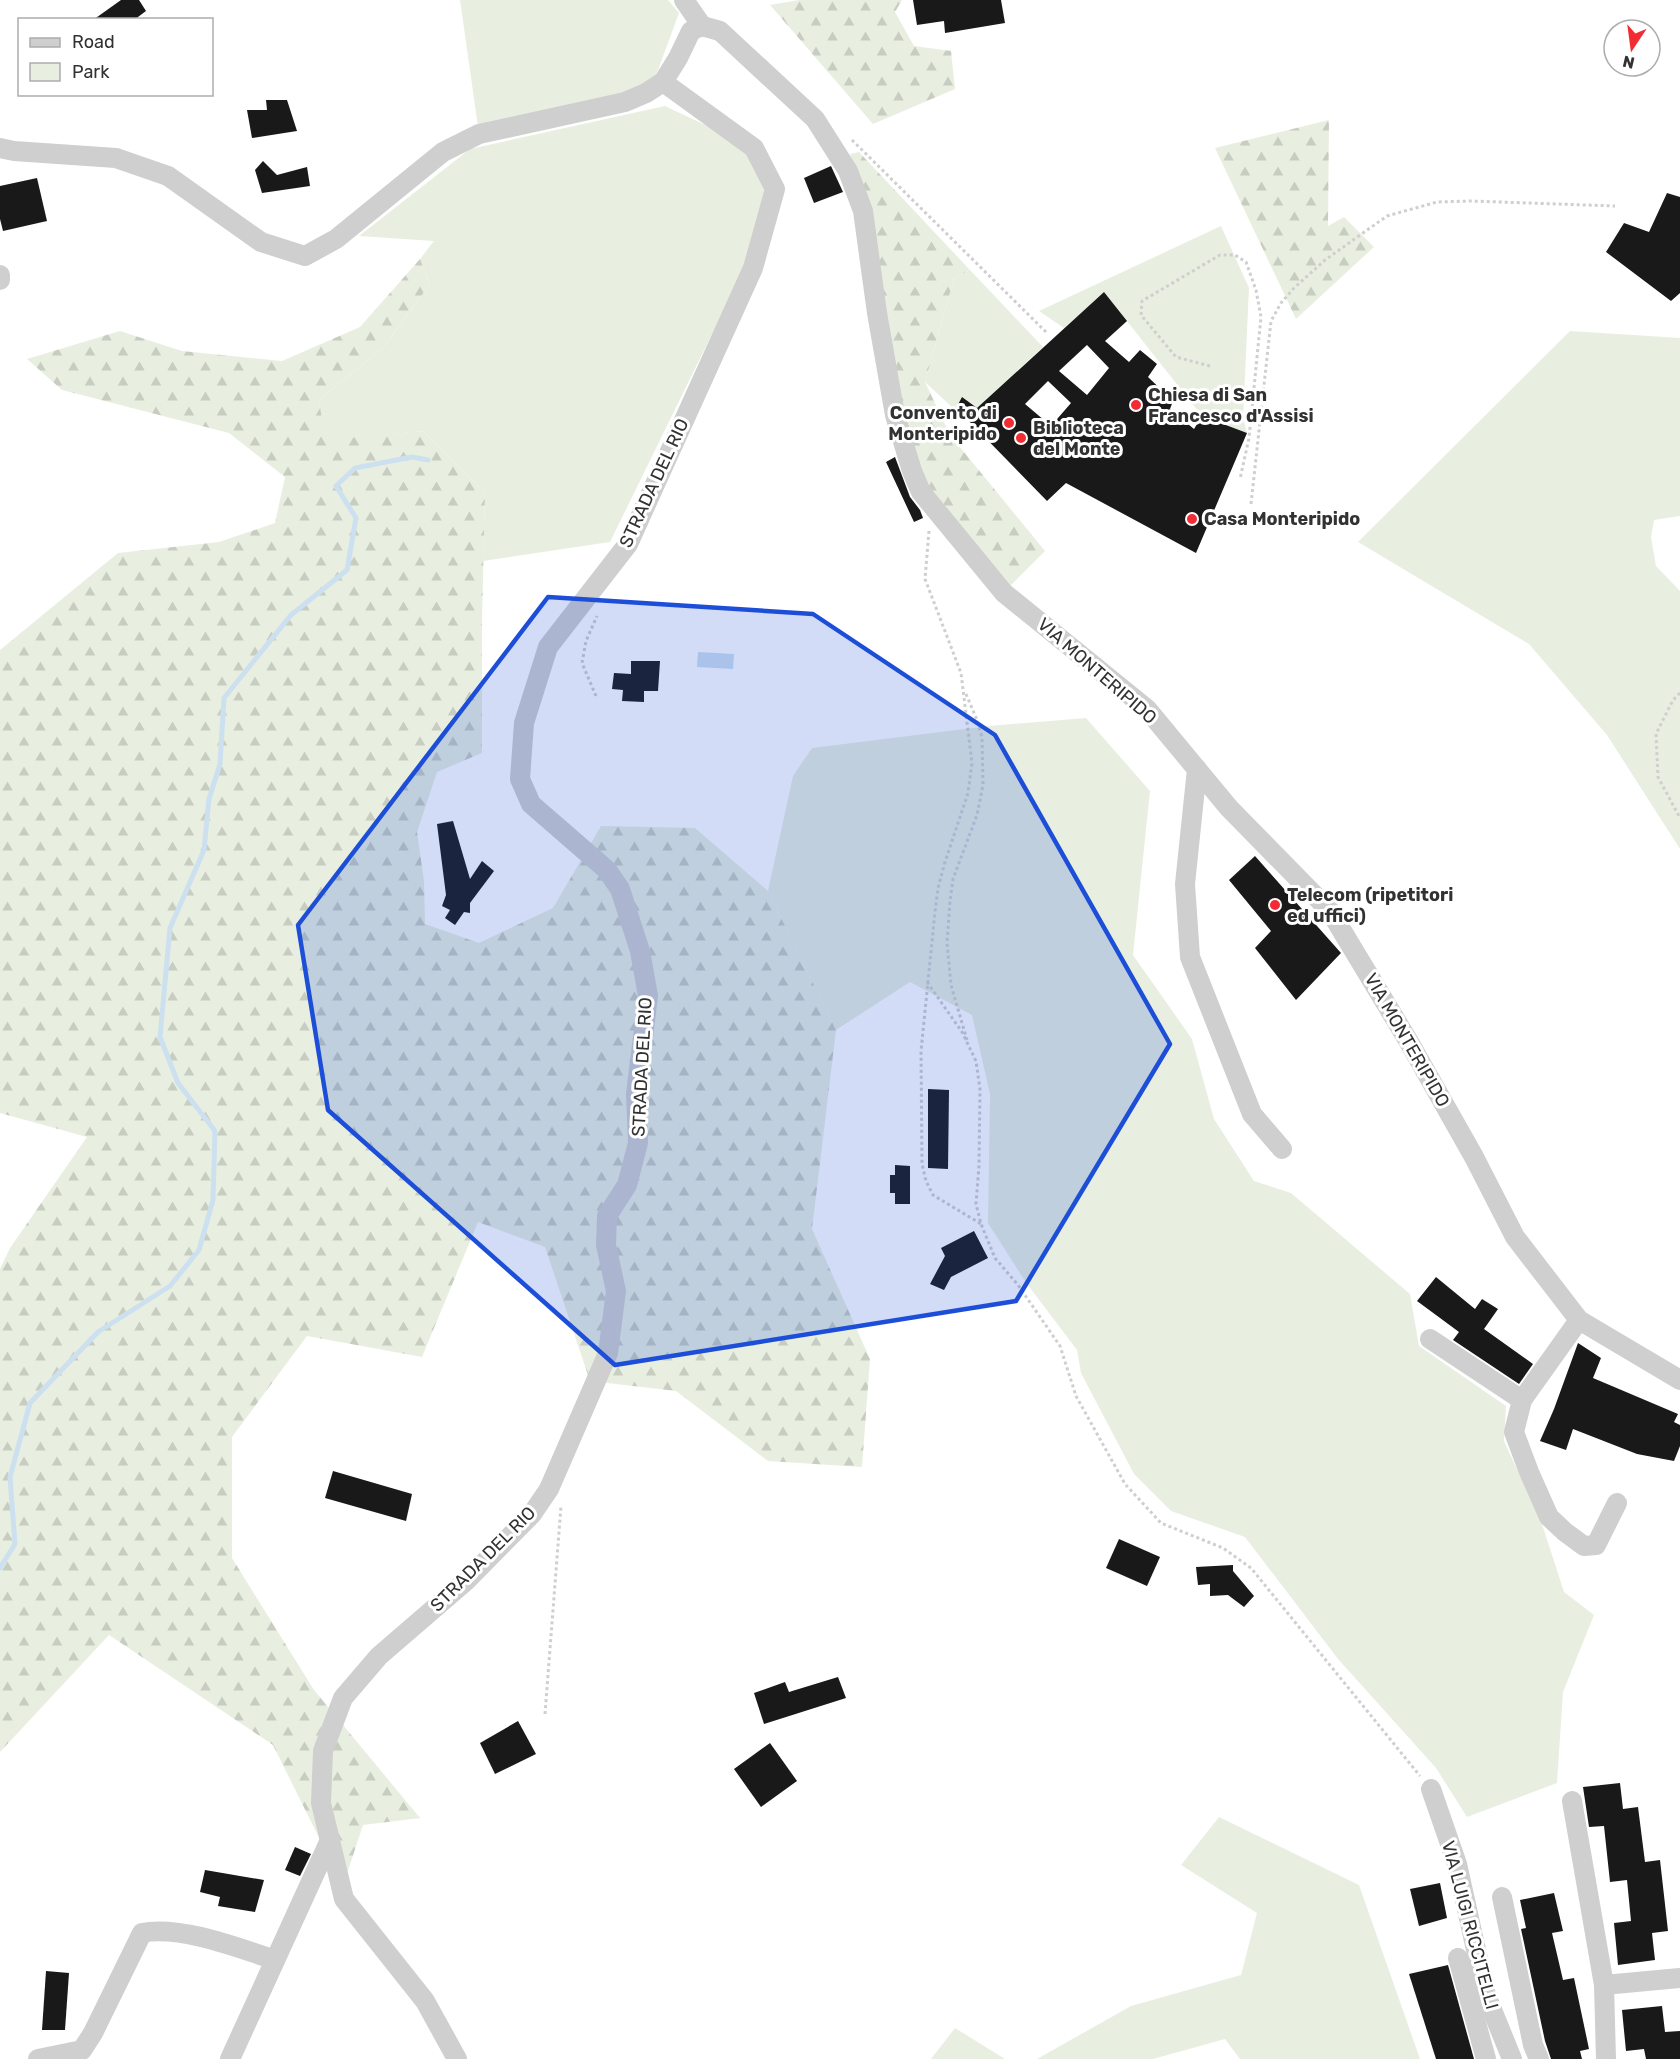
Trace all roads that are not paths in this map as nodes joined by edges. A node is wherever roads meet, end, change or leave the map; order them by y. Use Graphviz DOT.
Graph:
graph roads {
  1 [pos="684,0"];
  2 [pos="702,26"];
  3 [pos="663,82"];
  4 [pos="0,148"];
  5 [pos="0,275"];
  6 [pos="0,280"];
  7 [pos="1197,769"];
  8 [pos="1282,1149"];
  9 [pos="1579,1320"];
  10 [pos="1430,1339"];
  11 [pos="1680,1380"];
  12 [pos="1522,1400"];
  13 [pos="1617,1503"];
  14 [pos="1431,1790"];
  15 [pos="1572,1801"];
  16 [pos="330,1840"];
  17 [pos="1502,1897"];
  18 [pos="1458,1958"];
  19 [pos="275,1960"];
  20 [pos="1680,1978"];
  21 [pos="1604,1985"];
  22 [pos="38,2059"];
  23 [pos="230,2059"];
  24 [pos="457,2059"];
  25 [pos="1486,2059"];
  26 [pos="1512,2059"];
  27 [pos="1539,2059"];
  28 [pos="1606,2059"];
  1 -- 2 [label="street, VIA MONTERIPIDO"];
  2 -- 3 [label="street"];
  2 -- 7 [label="street, VIA MONTERIPIDO"];
  3 -- 4 [label="street"];
  3 -- 16 [label="street, STRADA DEL RIO"];
  5 -- 6 [label="street"];
  7 -- 8 [label="street"];
  7 -- 9 [label="street, VIA MONTERIPIDO"];
  9 -- 11 [label="street, VIA MONTERIPIDO"];
  9 -- 12 [label="street"];
  10 -- 12 [label="street"];
  12 -- 13 [label="street"];
  14 -- 26 [label="street, VIA LUIGI RICCITELLI"];
  15 -- 21 [label="street"];
  16 -- 19 [label="street"];
  16 -- 24 [label="street, STRADA DEL RIO"];
  17 -- 27 [label="street"];
  18 -- 25 [label="street"];
  19 -- 22 [label="street"];
  19 -- 23 [label="street"];
  20 -- 21 [label="street"];
  21 -- 28 [label="street"];
}
